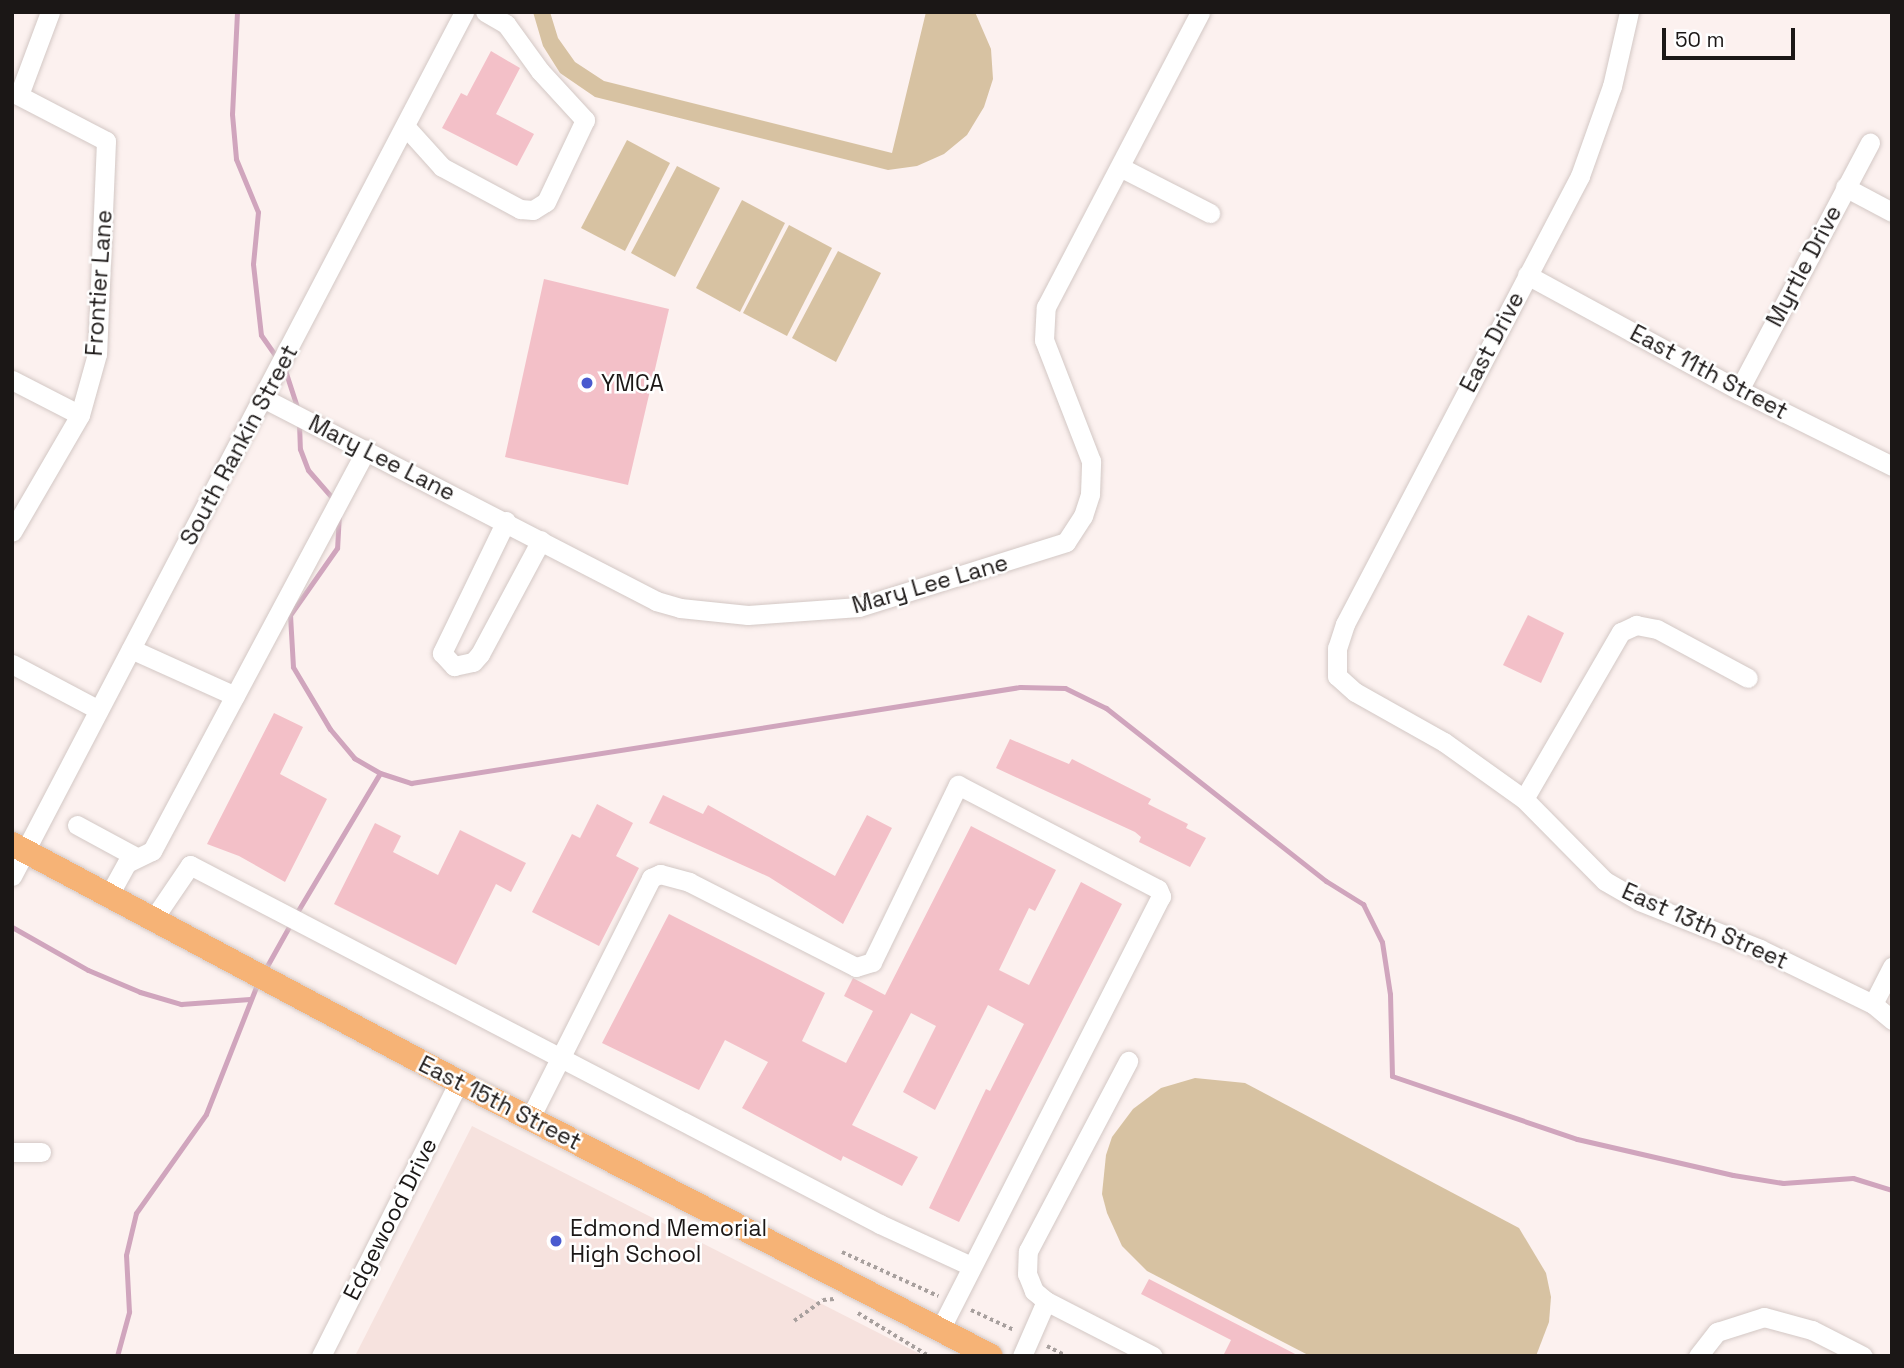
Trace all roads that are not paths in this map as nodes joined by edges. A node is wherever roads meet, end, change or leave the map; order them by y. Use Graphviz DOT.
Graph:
graph roads {
  1 [pos="50,12"];
  2 [pos="464,12"];
  3 [pos="485,12"];
  4 [pos="1200,12"];
  5 [pos="1629,12"];
  6 [pos="16,94"];
  7 [pos="405,126"];
  8 [pos="1870,143"];
  9 [pos="1122,168"];
  10 [pos="1845,187"];
  11 [pos="1892,212"];
  12 [pos="1210,214"];
  13 [pos="1527,275"];
  14 [pos="12,380"];
  15 [pos="1739,390"];
  16 [pos="265,399"];
  17 [pos="80,415"];
  18 [pos="366,450"];
  19 [pos="1892,466"];
  20 [pos="506,521"];
  21 [pos="12,532"];
  22 [pos="541,540"];
  23 [pos="131,649"];
  24 [pos="12,664"];
  25 [pos="1336,664"];
  26 [pos="1748,678"];
  27 [pos="235,696"];
  28 [pos="99,710"];
  29 [pos="1524,799"];
  30 [pos="77,825"];
  31 [pos="19,848"];
  32 [pos="136,857"];
  33 [pos="12,876"];
  34 [pos="109,895"];
  35 [pos="154,918"];
  36 [pos="1892,967"];
  37 [pos="1873,1004"];
  38 [pos="1892,1020"];
  39 [pos="562,1059"];
  40 [pos="1128,1061"];
  41 [pos="459,1082"];
  42 [pos="530,1118"];
  43 [pos="12,1152"];
  44 [pos="41,1153"];
  45 [pos="971,1266"];
  46 [pos="1046,1301"];
  47 [pos="940,1330"];
  48 [pos="321,1356"];
  49 [pos="991,1356"];
  50 [pos="1022,1356"];
  51 [pos="1153,1356"];
  52 [pos="1698,1356"];
  53 [pos="1863,1356"];
  1 -- 6 [label="street"];
  2 -- 7 [label="street, South Rankin Street"];
  3 -- 7 [label="street"];
  4 -- 9 [label="street, Mary Lee Lane"];
  5 -- 13 [label="street, East Drive"];
  6 -- 17 [label="street, Frontier Lane"];
  7 -- 16 [label="street, South Rankin Street"];
  8 -- 10 [label="street, Myrtle Drive"];
  9 -- 12 [label="street"];
  9 -- 22 [label="street, Mary Lee Lane"];
  10 -- 11 [label="street"];
  10 -- 15 [label="street, Myrtle Drive"];
  13 -- 15 [label="street, East 11th Street"];
  13 -- 25 [label="street, East Drive"];
  14 -- 17 [label="street"];
  15 -- 19 [label="street, East 11th Street"];
  16 -- 18 [label="street, Mary Lee Lane"];
  16 -- 23 [label="street, South Rankin Street"];
  17 -- 21 [label="street, Frontier Lane"];
  18 -- 20 [label="street, Mary Lee Lane"];
  18 -- 27 [label="street"];
  20 -- 22 [label="street, Mary Lee Lane"];
  20 -- 22 [label="street"];
  23 -- 27 [label="street"];
  23 -- 28 [label="street, South Rankin Street"];
  24 -- 28 [label="street"];
  25 -- 29 [label="street, East 13th Street"];
  26 -- 29 [label="street"];
  27 -- 32 [label="street"];
  28 -- 31 [label="street, South Rankin Street"];
  29 -- 37 [label="street, East 13th Street"];
  30 -- 32 [label="street"];
  31 -- 33 [label="street, South Rankin Street"];
  31 -- 34 [label="main road, East 15th Street"];
  32 -- 34 [label="street"];
  34 -- 35 [label="main road, East 15th Street"];
  35 -- 39 [label="street"];
  35 -- 41 [label="main road, East 15th Street"];
  36 -- 37 [label="street"];
  37 -- 38 [label="street, East 13th Street"];
  39 -- 42 [label="street"];
  39 -- 45 [label="street"];
  39 -- 45 [label="street"];
  40 -- 46 [label="street"];
  41 -- 42 [label="main road, East 15th Street"];
  41 -- 48 [label="street, Edgewood Drive"];
  42 -- 47 [label="main road, East 15th Street"];
  43 -- 44 [label="street"];
  45 -- 47 [label="street"];
  46 -- 50 [label="street"];
  46 -- 51 [label="street"];
  47 -- 49 [label="main road, East 15th Street"];
  52 -- 53 [label="street"];
}
